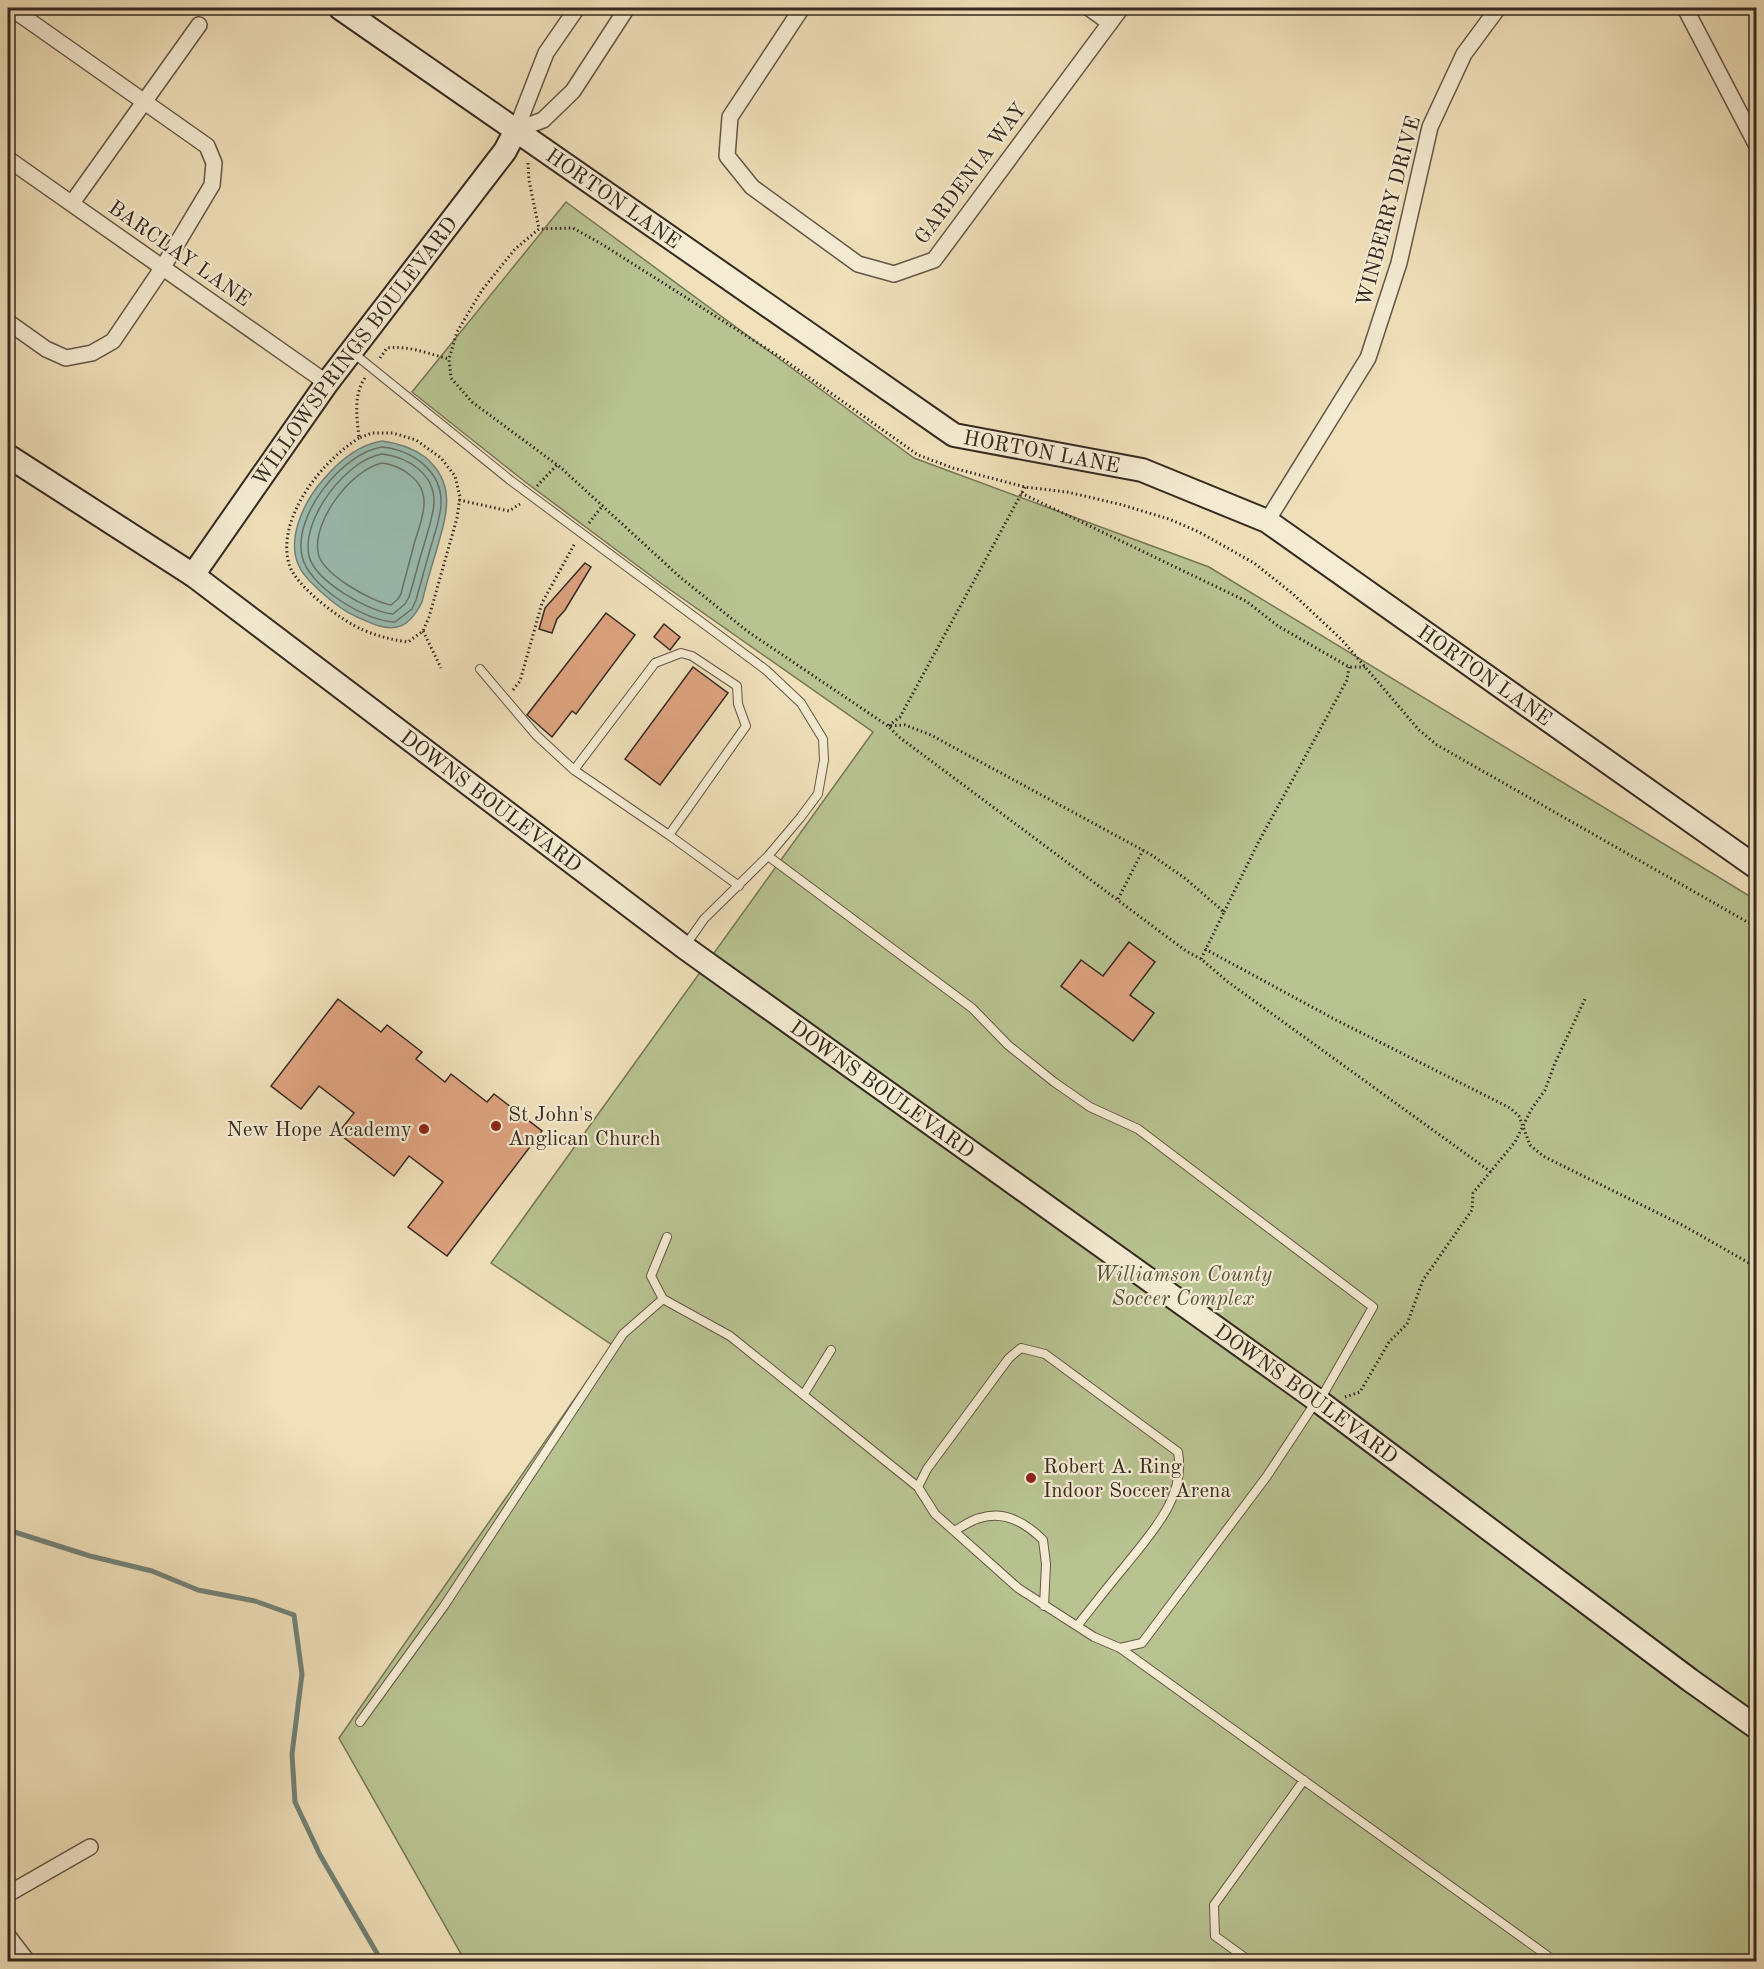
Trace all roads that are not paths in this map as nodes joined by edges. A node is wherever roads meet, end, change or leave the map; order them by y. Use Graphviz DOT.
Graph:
graph roads {
  1 [pos="11,8"];
  2 [pos="340,8"];
  3 [pos="577,8"];
  4 [pos="627,8"];
  5 [pos="802,8"];
  6 [pos="1089,8"];
  7 [pos="1121,8"];
  8 [pos="1498,8"];
  9 [pos="1685,8"];
  10 [pos="1110,23"];
  11 [pos="199,25"];
  12 [pos="143,102"];
  13 [pos="516,130"];
  14 [pos="1756,144"];
  15 [pos="8,159"];
  16 [pos="72,203"];
  17 [pos="163,267"];
  18 [pos="8,322"];
  19 [pos="351,351"];
  20 [pos="327,383"];
  21 [pos="8,456"];
  22 [pos="1267,521"];
  23 [pos="193,575"];
  24 [pos="480,669"];
  25 [pos="574,771"];
  26 [pos="669,835"];
  27 [pos="768,856"];
  28 [pos="1756,867"];
  29 [pos="739,886"];
  30 [pos="684,947"];
  31 [pos="668,1237"];
  32 [pos="663,1299"];
  33 [pos="831,1350"];
  34 [pos="804,1394"];
  35 [pos="1317,1401"];
  36 [pos="918,1487"];
  37 [pos="954,1531"];
  38 [pos="1044,1606"];
  39 [pos="1077,1626"];
  40 [pos="1120,1648"];
  41 [pos="360,1722"];
  42 [pos="1756,1726"];
  43 [pos="1304,1780"];
  44 [pos="90,1848"];
  45 [pos="8,1894"];
  46 [pos="8,1936"];
  47 [pos="28,1962"];
  48 [pos="1251,1962"];
  49 [pos="1556,1962"];
  1 -- 12 [label="street"];
  2 -- 13 [label="street, HORTON LANE"];
  3 -- 13 [label="street, WILLOWSPRINGS BOULEVARD"];
  4 -- 13 [label="street"];
  5 -- 10 [label="street, GARDENIA WAY"];
  6 -- 10 [label="street"];
  7 -- 10 [label="street, GARDENIA WAY"];
  8 -- 22 [label="street, WINBERRY DRIVE"];
  9 -- 14 [label="street"];
  11 -- 12 [label="street"];
  12 -- 16 [label="street"];
  12 -- 17 [label="street"];
  13 -- 19 [label="street, WILLOWSPRINGS BOULEVARD"];
  13 -- 22 [label="street, HORTON LANE"];
  15 -- 16 [label="street, BARCLAY LANE"];
  16 -- 17 [label="street, BARCLAY LANE"];
  17 -- 18 [label="street"];
  17 -- 20 [label="street, BARCLAY LANE"];
  19 -- 20 [label="street, WILLOWSPRINGS BOULEVARD"];
  19 -- 27 [label="lane"];
  20 -- 23 [label="street, WILLOWSPRINGS BOULEVARD"];
  21 -- 23 [label="street, DOWNS BOULEVARD"];
  22 -- 28 [label="street, HORTON LANE"];
  23 -- 30 [label="street, DOWNS BOULEVARD"];
  24 -- 25 [label="lane"];
  25 -- 26 [label="lane"];
  25 -- 26 [label="lane"];
  26 -- 29 [label="lane"];
  27 -- 29 [label="lane"];
  27 -- 35 [label="lane"];
  29 -- 30 [label="lane"];
  30 -- 35 [label="street, DOWNS BOULEVARD"];
  31 -- 32 [label="lane"];
  32 -- 34 [label="lane"];
  32 -- 41 [label="lane"];
  33 -- 34 [label="lane"];
  34 -- 36 [label="lane"];
  35 -- 40 [label="lane"];
  35 -- 42 [label="street, DOWNS BOULEVARD"];
  36 -- 37 [label="lane"];
  36 -- 39 [label="lane"];
  37 -- 38 [label="lane"];
  37 -- 38 [label="lane"];
  38 -- 39 [label="lane"];
  39 -- 40 [label="lane"];
  40 -- 43 [label="lane"];
  43 -- 48 [label="lane"];
  43 -- 49 [label="lane"];
  44 -- 45 [label="street"];
  46 -- 47 [label="street"];
}
